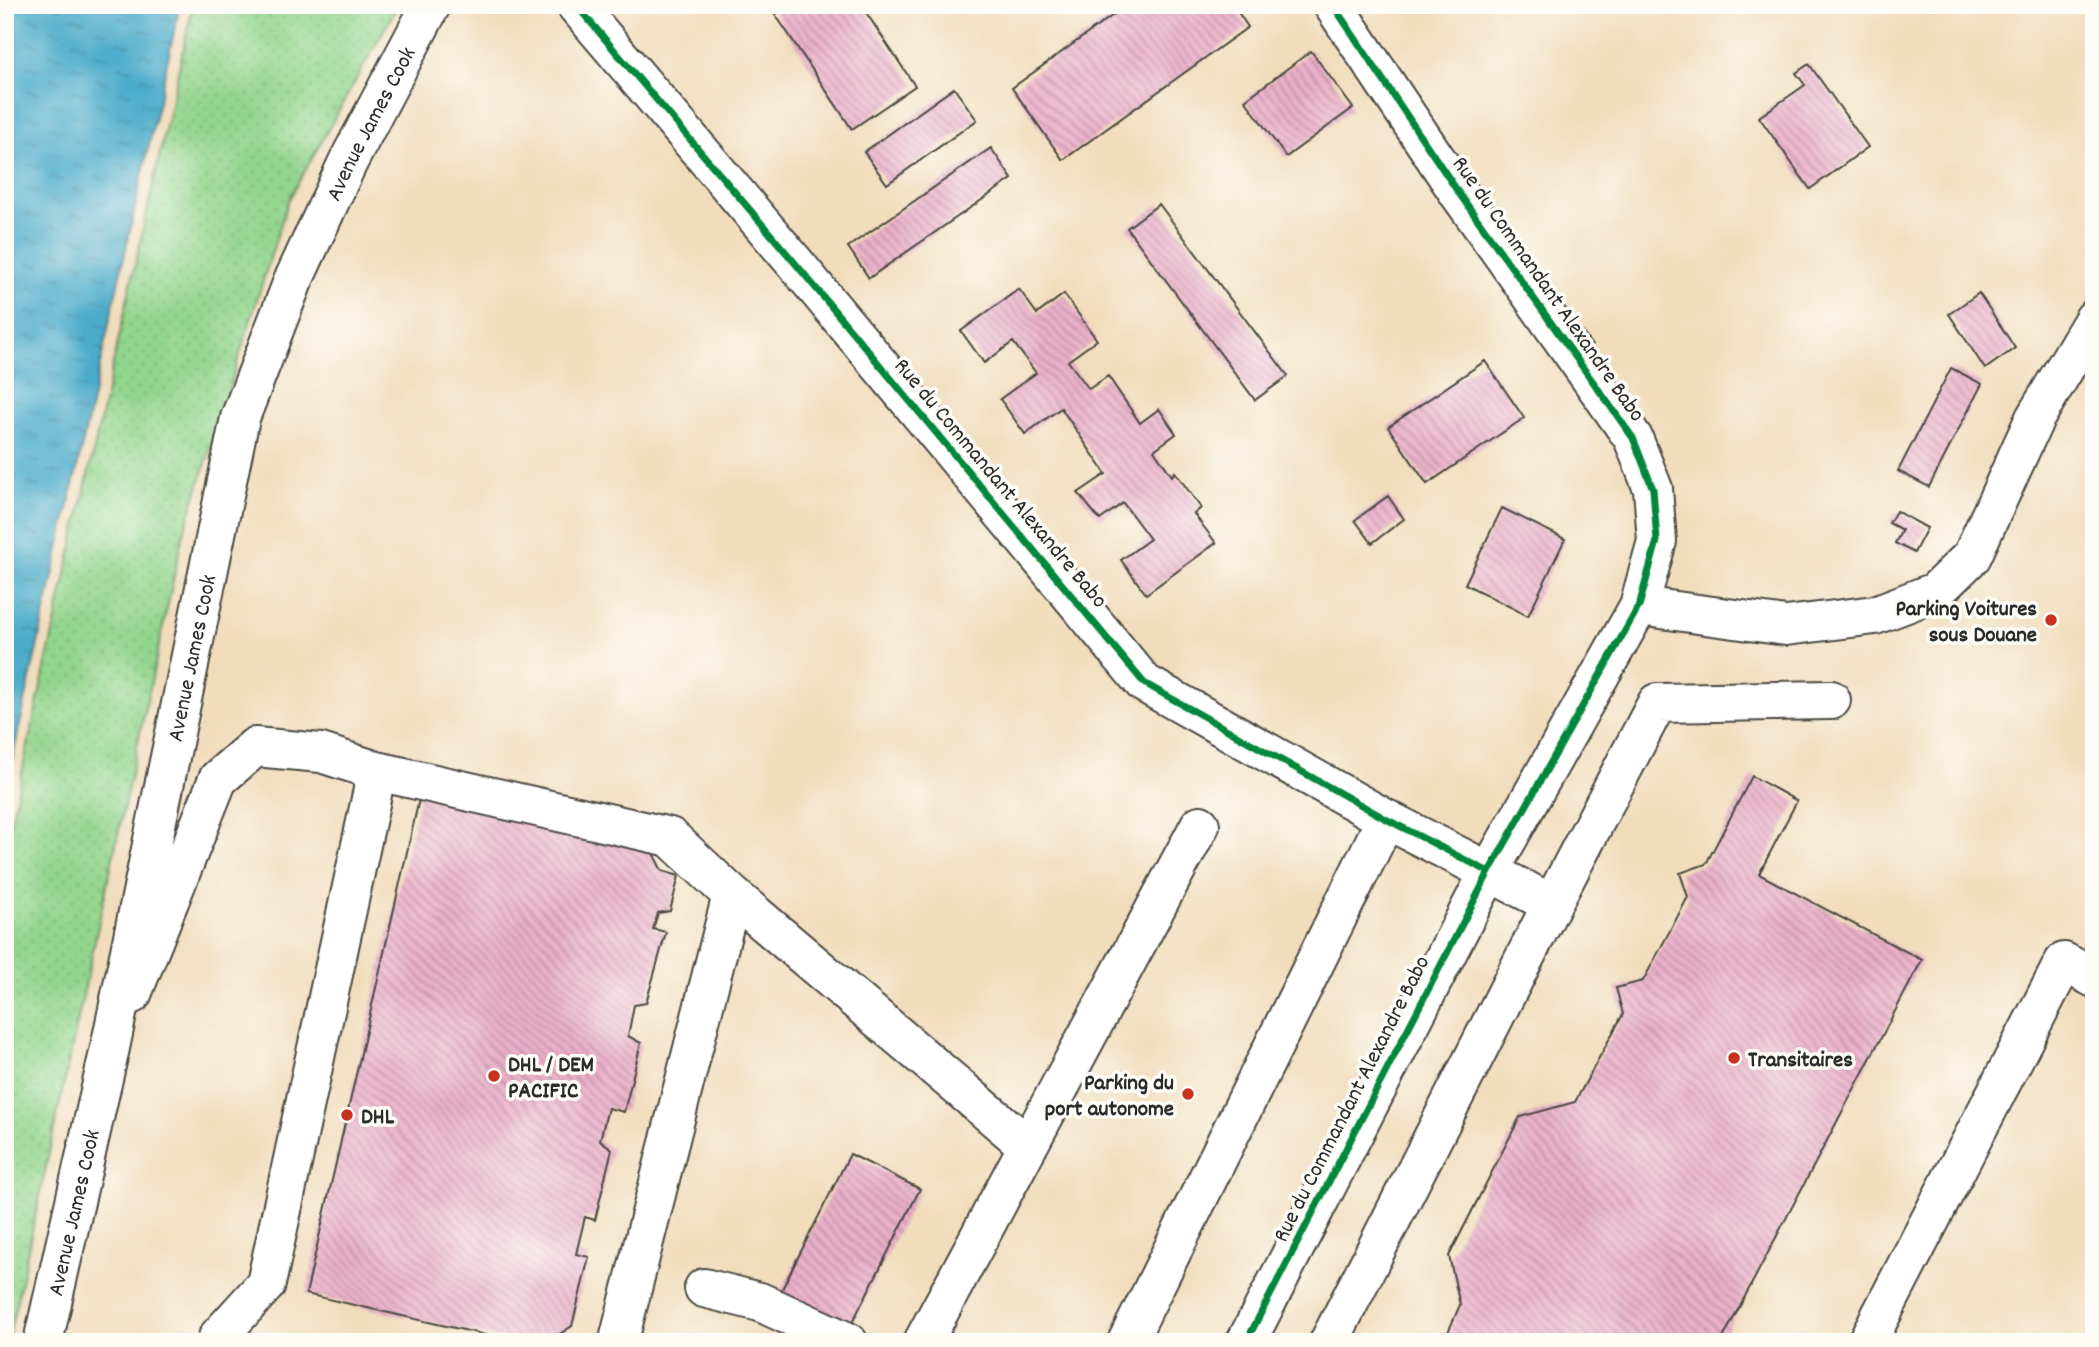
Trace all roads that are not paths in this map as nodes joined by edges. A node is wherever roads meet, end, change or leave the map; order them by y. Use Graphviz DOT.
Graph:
graph roads {
  1 [pos="431,5"];
  2 [pos="576,5"];
  3 [pos="1333,5"];
  4 [pos="2094,319"];
  5 [pos="1639,606"];
  6 [pos="1831,700"];
  7 [pos="377,771"];
  8 [pos="1386,819"];
  9 [pos="1200,825"];
  10 [pos="1489,872"];
  11 [pos="732,895"];
  12 [pos="1552,904"];
  13 [pos="2094,978"];
  14 [pos="110,1048"];
  15 [pos="1028,1146"];
  16 [pos="704,1288"];
  17 [pos="620,1336"];
  18 [pos="43,1342"];
  19 [pos="217,1342"];
  20 [pos="848,1342"];
  21 [pos="923,1342"];
  22 [pos="1127,1342"];
  23 [pos="1246,1342"];
  24 [pos="1329,1342"];
  25 [pos="1867,1342"];
  1 -- 14 [label="street, Avenue James Cook"];
  2 -- 8 [label="street, Rue du Commandant Alexandre Babo"];
  3 -- 5 [label="street, Rue du Commandant Alexandre Babo"];
  4 -- 5 [label="street"];
  5 -- 10 [label="street, Rue du Commandant Alexandre Babo"];
  6 -- 12 [label="street"];
  7 -- 11 [label="street"];
  7 -- 14 [label="street"];
  7 -- 19 [label="street"];
  8 -- 10 [label="street, Rue du Commandant Alexandre Babo"];
  8 -- 22 [label="street"];
  9 -- 15 [label="street"];
  10 -- 12 [label="street"];
  10 -- 23 [label="street, Rue du Commandant Alexandre Babo"];
  11 -- 15 [label="street"];
  11 -- 17 [label="street"];
  12 -- 24 [label="street"];
  13 -- 25 [label="street"];
  14 -- 18 [label="street, Avenue James Cook"];
  15 -- 21 [label="street"];
  16 -- 20 [label="street"];
}
